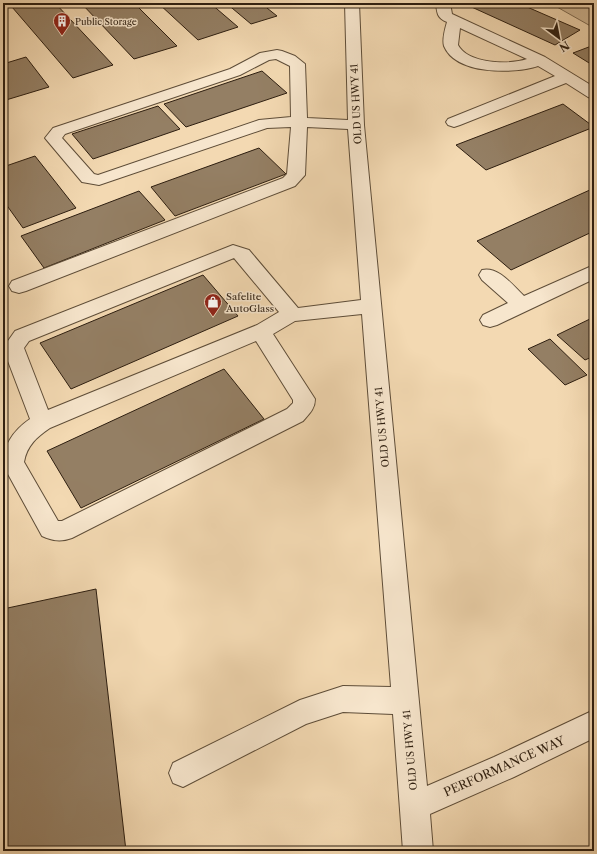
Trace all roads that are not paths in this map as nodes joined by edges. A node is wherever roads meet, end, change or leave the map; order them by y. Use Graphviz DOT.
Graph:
graph roads {
  1 [pos="352,3"];
  2 [pos="443,3"];
  3 [pos="454,20"];
  4 [pos="540,60"];
  5 [pos="567,77"];
  6 [pos="594,94"];
  7 [pos="299,122"];
  8 [pos="454,122"];
  9 [pos="356,125"];
  10 [pos="594,271"];
  11 [pos="489,275"];
  12 [pos="19,286"];
  13 [pos="522,305"];
  14 [pos="372,306"];
  15 [pos="292,314"];
  16 [pos="490,320"];
  17 [pos="264,330"];
  18 [pos="42,422"];
  19 [pos="405,701"];
  20 [pos="594,724"];
  21 [pos="183,773"];
  22 [pos="414,806"];
  23 [pos="418,851"];
  1 -- 9 [label="street, OLD US HWY 41"];
  2 -- 3 [label="street"];
  3 -- 4 [label="street"];
  3 -- 4 [label="street"];
  4 -- 5 [label="street"];
  5 -- 6 [label="street"];
  5 -- 8 [label="street"];
  7 -- 7 [label="street"];
  7 -- 9 [label="street"];
  7 -- 12 [label="street"];
  9 -- 14 [label="street, OLD US HWY 41"];
  10 -- 13 [label="street"];
  11 -- 13 [label="street"];
  13 -- 16 [label="street"];
  14 -- 15 [label="street"];
  14 -- 19 [label="street, OLD US HWY 41"];
  15 -- 17 [label="street"];
  15 -- 18 [label="street"];
  17 -- 18 [label="street"];
  17 -- 18 [label="street"];
  19 -- 21 [label="street"];
  19 -- 22 [label="street, OLD US HWY 41"];
  20 -- 22 [label="street, PERFORMANCE WAY"];
  22 -- 23 [label="street, OLD US HWY 41"];
}
